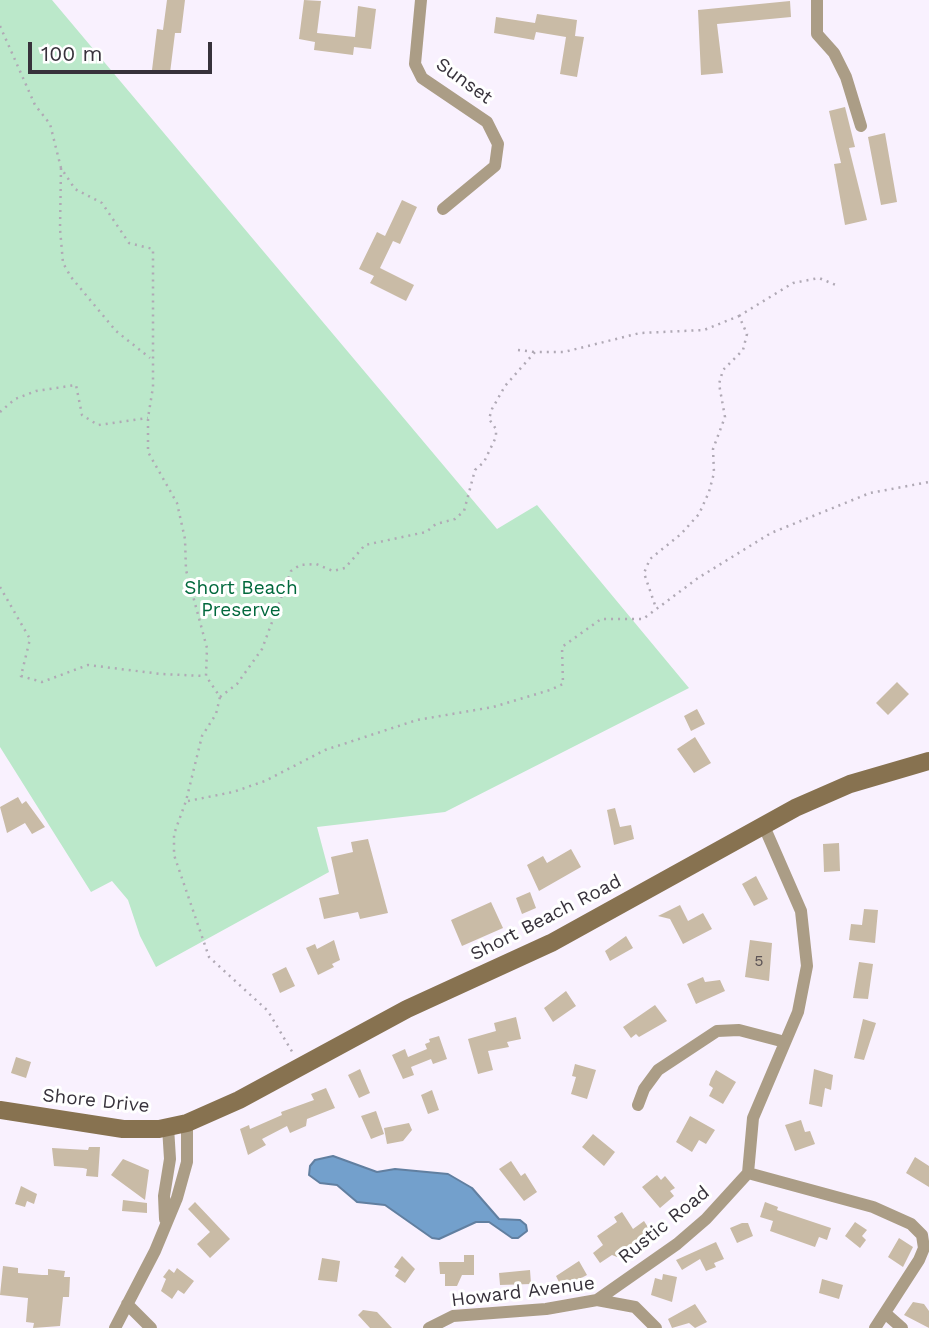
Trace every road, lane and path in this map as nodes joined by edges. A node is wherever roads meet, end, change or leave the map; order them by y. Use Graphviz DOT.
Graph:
graph roads {
  1 [pos="421,0"];
  2 [pos="817,0"];
  3 [pos="0,26"];
  4 [pos="861,126"];
  5 [pos="61,168"];
  6 [pos="443,209"];
  7 [pos="838,286"];
  8 [pos="739,316"];
  9 [pos="518,350"];
  10 [pos="535,352"];
  11 [pos="151,359"];
  12 [pos="0,412"];
  13 [pos="148,418"];
  14 [pos="929,482"];
  15 [pos="0,587"];
  16 [pos="656,608"];
  17 [pos="206,676"];
  18 [pos="220,697"];
  19 [pos="929,761"];
  20 [pos="186,801"];
  21 [pos="762,824"];
  22 [pos="785,1042"];
  23 [pos="299,1066"];
  24 [pos="638,1105"];
  25 [pos="0,1110"];
  26 [pos="187,1122"];
  27 [pos="168,1127"];
  28 [pos="748,1173"];
  29 [pos="165,1220"];
  30 [pos="597,1300"];
  31 [pos="127,1304"];
  32 [pos="884,1313"];
  33 [pos="115,1328"];
  34 [pos="151,1328"];
  35 [pos="429,1328"];
  36 [pos="656,1328"];
  37 [pos="875,1328"];
  38 [pos="902,1328"];
  1 -- 6 [label="street, Sunset"];
  2 -- 4 [label="street"];
  3 -- 5 [label="path"];
  5 -- 11 [label="path"];
  5 -- 11 [label="path"];
  7 -- 8 [label="path"];
  8 -- 10 [label="path"];
  8 -- 16 [label="path"];
  9 -- 10 [label="path"];
  10 -- 18 [label="path"];
  11 -- 13 [label="path"];
  12 -- 13 [label="path"];
  13 -- 17 [label="path"];
  14 -- 16 [label="path"];
  15 -- 17 [label="path"];
  16 -- 20 [label="path"];
  17 -- 18 [label="path"];
  18 -- 20 [label="path"];
  19 -- 21 [label="main road, Short Beach Road"];
  20 -- 23 [label="path"];
  21 -- 22 [label="street"];
  21 -- 23 [label="main road, Short Beach Road"];
  22 -- 24 [label="street"];
  22 -- 28 [label="street"];
  23 -- 26 [label="main road, Short Beach Road"];
  25 -- 27 [label="main road, Shore Drive"];
  26 -- 27 [label="main road, Shore Drive"];
  26 -- 29 [label="street"];
  27 -- 29 [label="street"];
  28 -- 30 [label="street, Rustic Road"];
  28 -- 32 [label="street"];
  29 -- 31 [label="street"];
  30 -- 35 [label="street, Howard Avenue"];
  30 -- 36 [label="street, Howard Avenue"];
  31 -- 33 [label="street"];
  31 -- 34 [label="street"];
  32 -- 37 [label="street"];
  32 -- 38 [label="street"];
}
